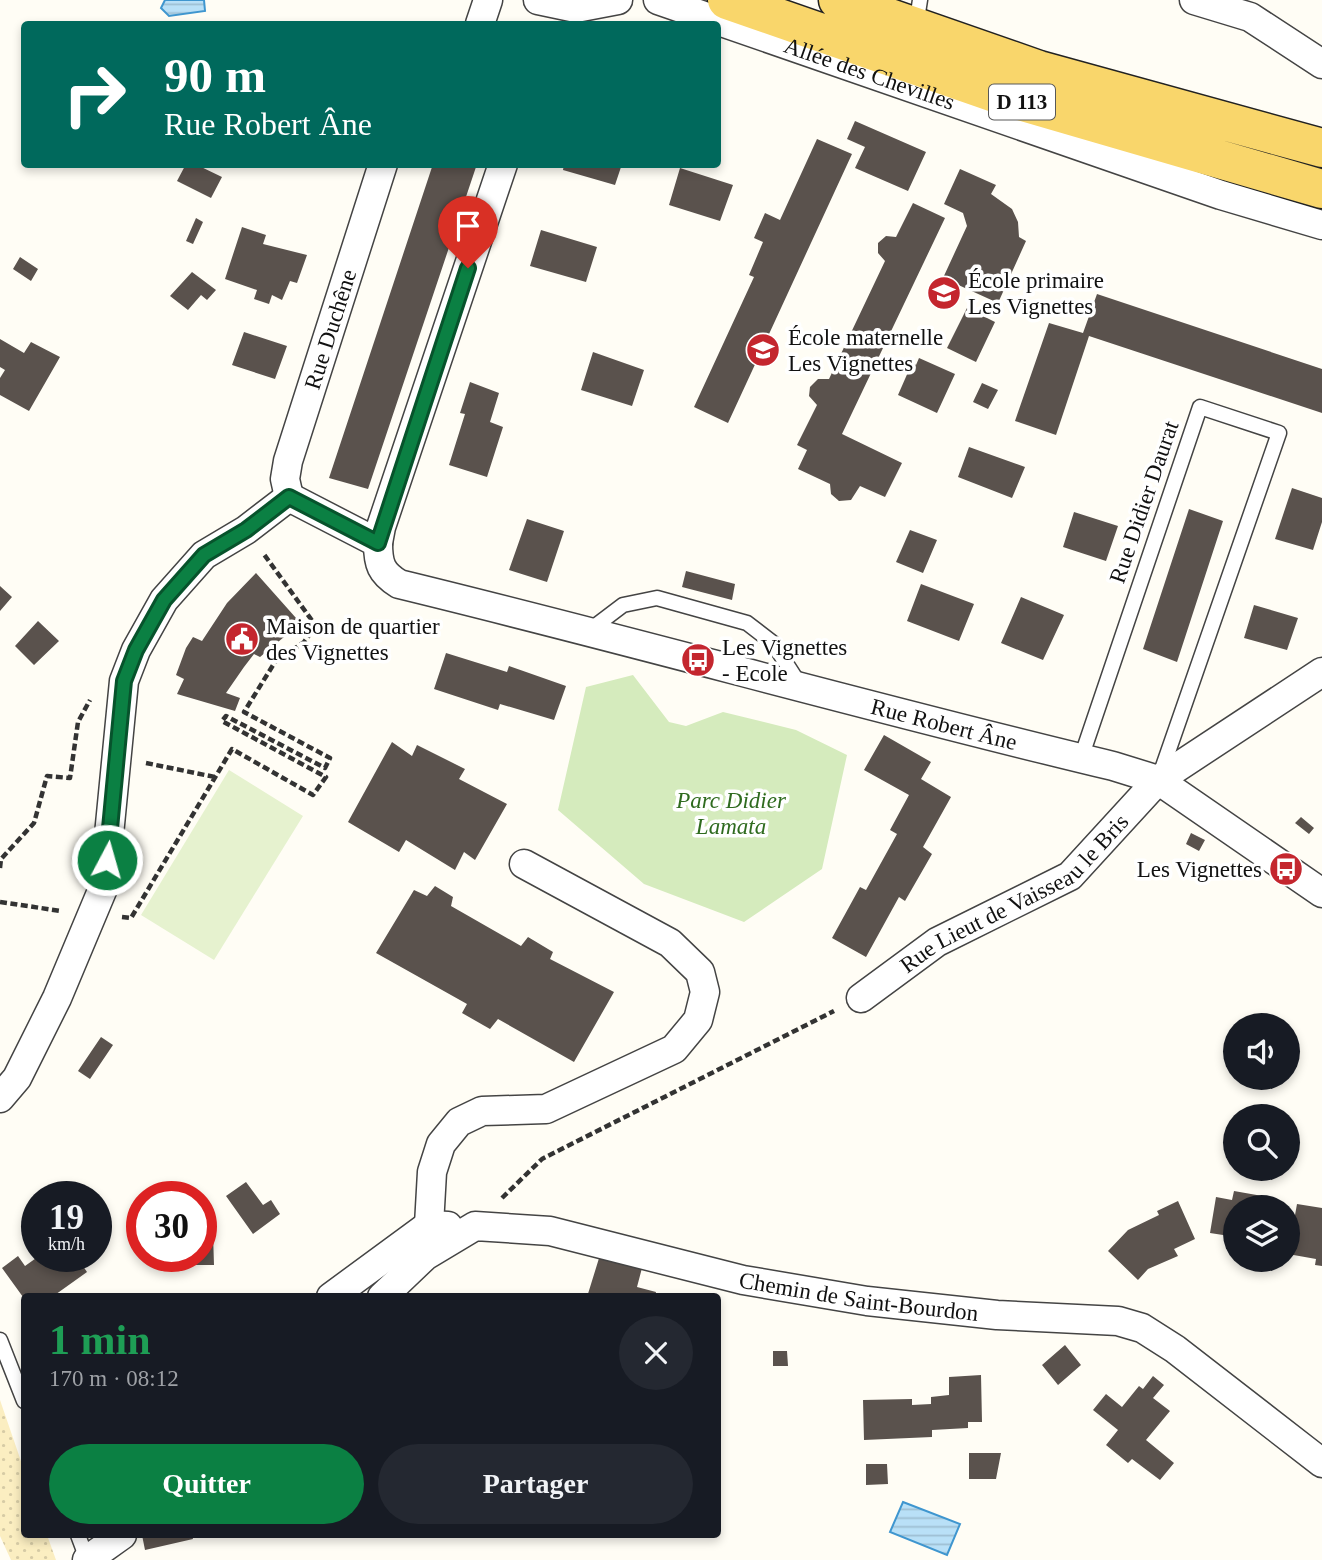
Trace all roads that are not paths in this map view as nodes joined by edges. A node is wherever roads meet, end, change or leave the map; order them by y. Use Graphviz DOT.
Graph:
graph roads {
  1 [pos="488,0"];
  2 [pos="618,0"];
  3 [pos="658,0"];
  4 [pos="727,0"];
  5 [pos="838,0"];
  6 [pos="1194,0"];
  7 [pos="552,10"];
  8 [pos="918,14"];
  9 [pos="481,21"];
  10 [pos="719,21"];
  11 [pos="721,22"];
  12 [pos="1322,64"];
  13 [pos="1322,148"];
  14 [pos="382,168"];
  15 [pos="502,168"];
  16 [pos="1322,189"];
  17 [pos="1322,225"];
  18 [pos="289,497"];
  19 [pos="378,543"];
  20 [pos="590,630"];
  21 [pos="1322,672"];
  22 [pos="802,689"];
  23 [pos="1081,758"];
  24 [pos="1158,780"];
  25 [pos="524,864"];
  26 [pos="1322,893"];
  27 [pos="861,998"];
  28 [pos="0,1098"];
  29 [pos="429,1225"];
  30 [pos="475,1226"];
  31 [pos="336,1293"];
  32 [pos="386,1293"];
  33 [pos="0,1340"];
  34 [pos="21,1393"];
  35 [pos="1322,1463"];
  36 [pos="115,1538"];
  37 [pos="84,1551"];
  1 -- 9 [label="street"];
  2 -- 7 [label="street"];
  3 -- 10 [label="street, Allée des Chevilles"];
  4 -- 16 [label="main road, D 113"];
  5 -- 8 [label="main road, D 113"];
  6 -- 12 [label="street"];
  8 -- 13 [label="main road, D 113"];
  11 -- 17 [label="street, Allée des Chevilles"];
  14 -- 18 [label="street, Rue Duchêne"];
  15 -- 19 [label="street"];
  18 -- 19 [label="street"];
  18 -- 28 [label="street"];
  19 -- 20 [label="street, Rue Robert Âne"];
  20 -- 22 [label="street, Rue Robert Âne"];
  20 -- 22 [label="lane"];
  21 -- 24 [label="street, Rue Lieut de Vaisseau le Bris"];
  22 -- 23 [label="street, Rue Robert Âne"];
  23 -- 24 [label="street, Rue Robert Âne"];
  23 -- 24 [label="lane, Rue Didier Daurat"];
  24 -- 26 [label="street, Rue Robert Âne"];
  24 -- 27 [label="street, Rue Lieut de Vaisseau le Bris"];
  25 -- 29 [label="street"];
  29 -- 30 [label="street, Chemin de Saint-Bourdon"];
  29 -- 31 [label="street"];
  30 -- 32 [label="street"];
  30 -- 35 [label="street, Chemin de Saint-Bourdon"];
  33 -- 34 [label="lane"];
  36 -- 37 [label="street"];
}
